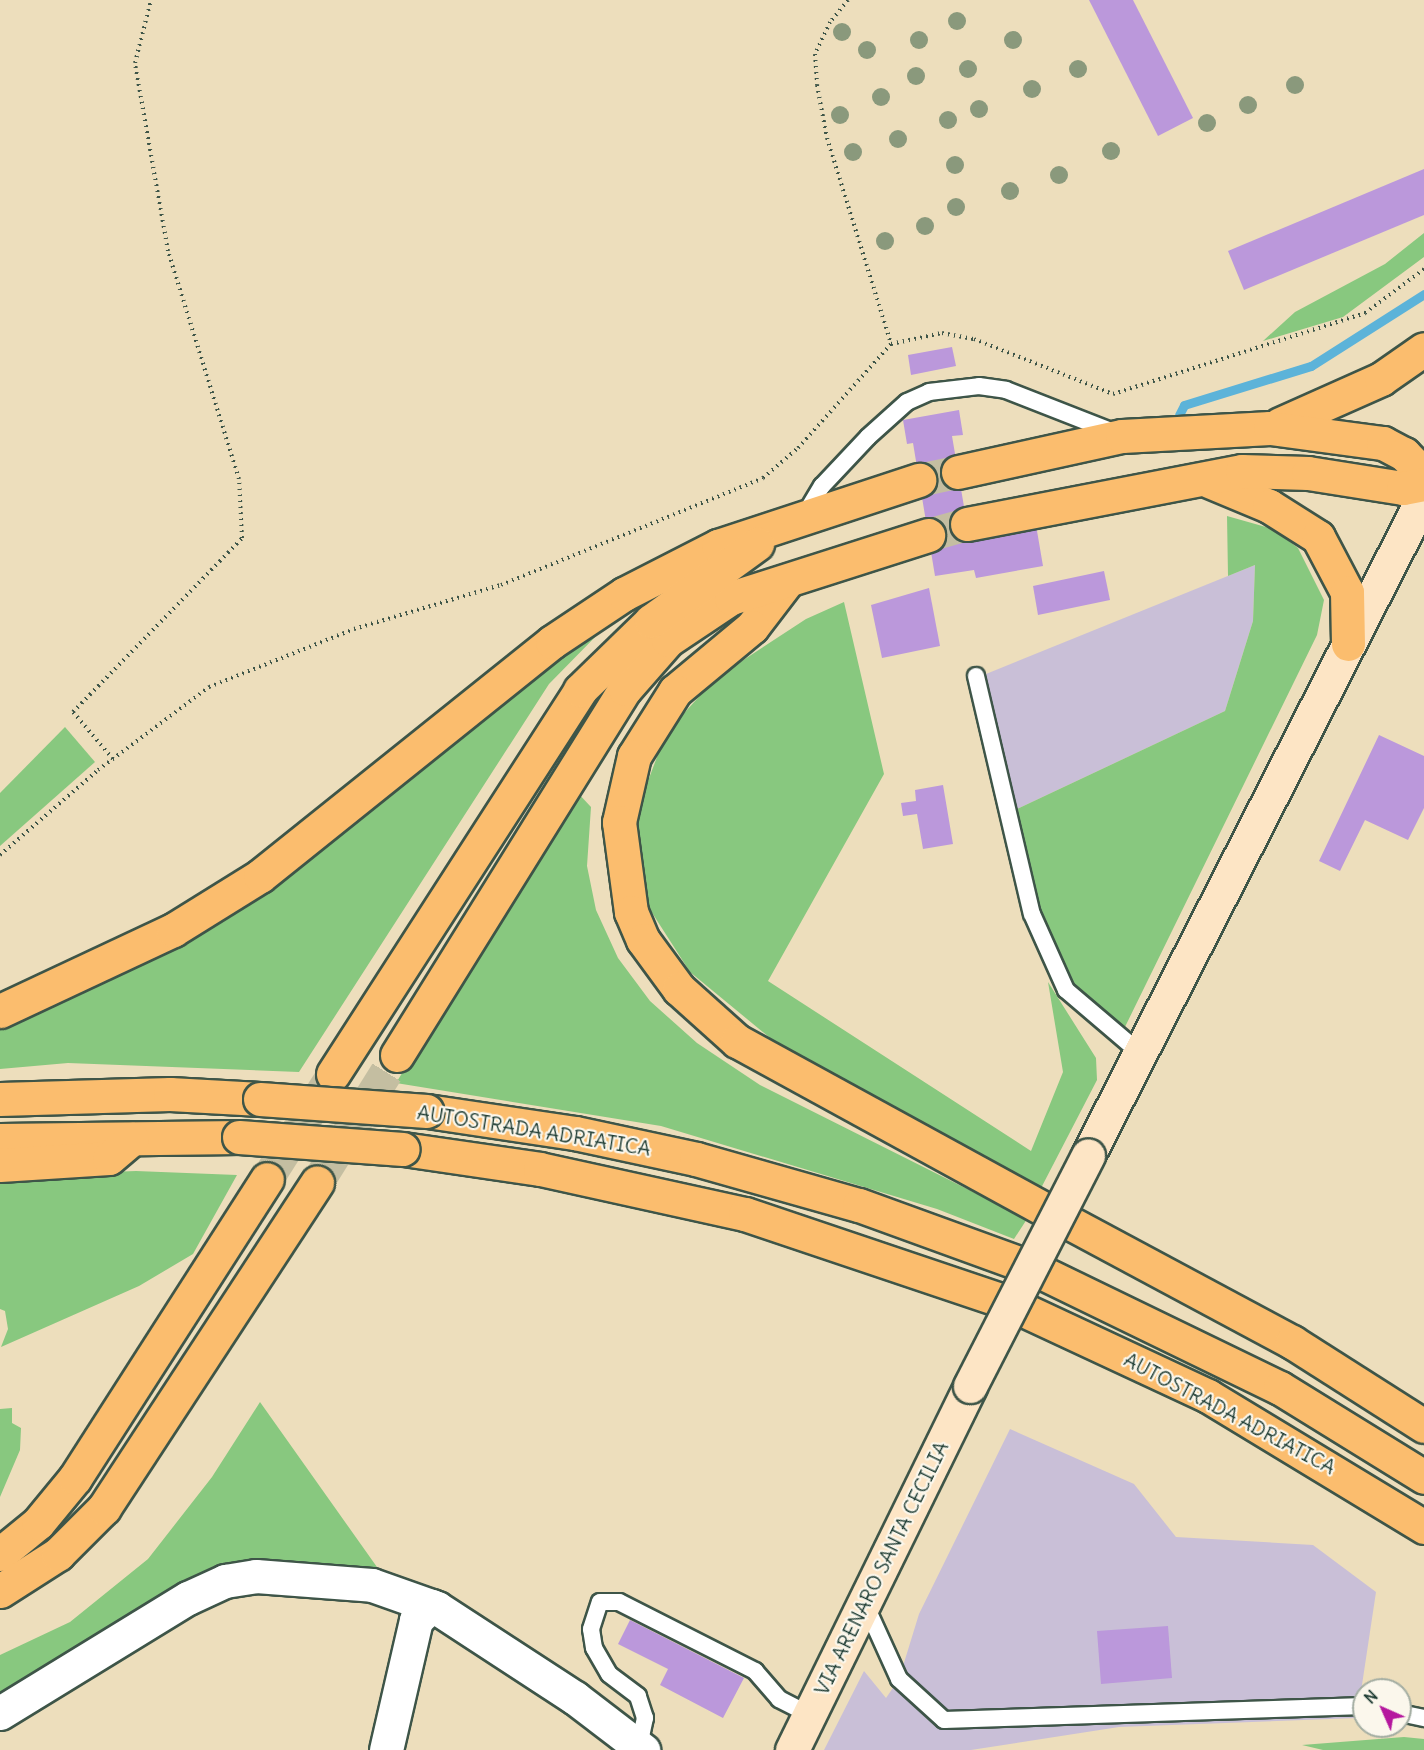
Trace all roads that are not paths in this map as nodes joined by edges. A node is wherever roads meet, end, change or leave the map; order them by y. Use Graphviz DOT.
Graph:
graph roads {
  1 [pos="1424,349"];
  2 [pos="1270,428"];
  3 [pos="1122,436"];
  4 [pos="958,472"];
  5 [pos="1424,475"];
  6 [pos="919,480"];
  7 [pos="1209,481"];
  8 [pos="1424,484"];
  9 [pos="1424,496"];
  10 [pos="791,521"];
  11 [pos="967,524"];
  12 [pos="928,535"];
  13 [pos="784,585"];
  14 [pos="1348,644"];
  15 [pos="976,676"];
  16 [pos="0,1011"];
  17 [pos="1140,1053"];
  18 [pos="397,1055"];
  19 [pos="333,1074"];
  20 [pos="0,1099"];
  21 [pos="136,1135"];
  22 [pos="0,1140"];
  23 [pos="0,1165"];
  24 [pos="267,1179"];
  25 [pos="317,1183"];
  26 [pos="1042,1208"];
  27 [pos="1072,1224"];
  28 [pos="1016,1262"];
  29 [pos="1047,1275"];
  30 [pos="997,1299"];
  31 [pos="1028,1312"];
  32 [pos="1424,1426"];
  33 [pos="1424,1477"];
  34 [pos="1424,1527"];
  35 [pos="0,1554"];
  36 [pos="0,1591"];
  37 [pos="865,1604"];
  38 [pos="431,1606"];
  39 [pos="1352,1706"];
  40 [pos="0,1713"];
  41 [pos="810,1714"];
  42 [pos="641,1748"];
  43 [pos="386,1750"];
  44 [pos="792,1750"];
  1 -- 2 [label="highway"];
  2 -- 3 [label="highway"];
  2 -- 5 [label="highway"];
  3 -- 4 [label="highway"];
  3 -- 10 [label="lane"];
  6 -- 10 [label="highway"];
  7 -- 8 [label="highway"];
  7 -- 11 [label="highway"];
  7 -- 14 [label="highway"];
  9 -- 14 [label="street, VIA ARENARO SANTA CECILIA"];
  10 -- 16 [label="highway"];
  10 -- 19 [label="highway"];
  12 -- 13 [label="highway"];
  13 -- 18 [label="highway"];
  13 -- 26 [label="highway"];
  14 -- 17 [label="street, VIA ARENARO SANTA CECILIA"];
  15 -- 17 [label="lane"];
  17 -- 37 [label="street, VIA ARENARO SANTA CECILIA, bridge"];
  20 -- 28 [label="highway, AUTOSTRADA ADRIATICA, bridge"];
  21 -- 22 [label="highway, AUTOSTRADA ADRIATICA"];
  21 -- 23 [label="highway"];
  21 -- 30 [label="highway, AUTOSTRADA ADRIATICA, bridge"];
  24 -- 35 [label="highway"];
  25 -- 36 [label="highway"];
  27 -- 32 [label="highway"];
  29 -- 33 [label="highway, AUTOSTRADA ADRIATICA"];
  31 -- 34 [label="highway, AUTOSTRADA ADRIATICA"];
  37 -- 39 [label="lane"];
  37 -- 41 [label="street, VIA ARENARO SANTA CECILIA"];
  38 -- 40 [label="street"];
  38 -- 42 [label="street"];
  38 -- 43 [label="street"];
  41 -- 42 [label="lane"];
  41 -- 44 [label="street, VIA ARENARO SANTA CECILIA"];
}
